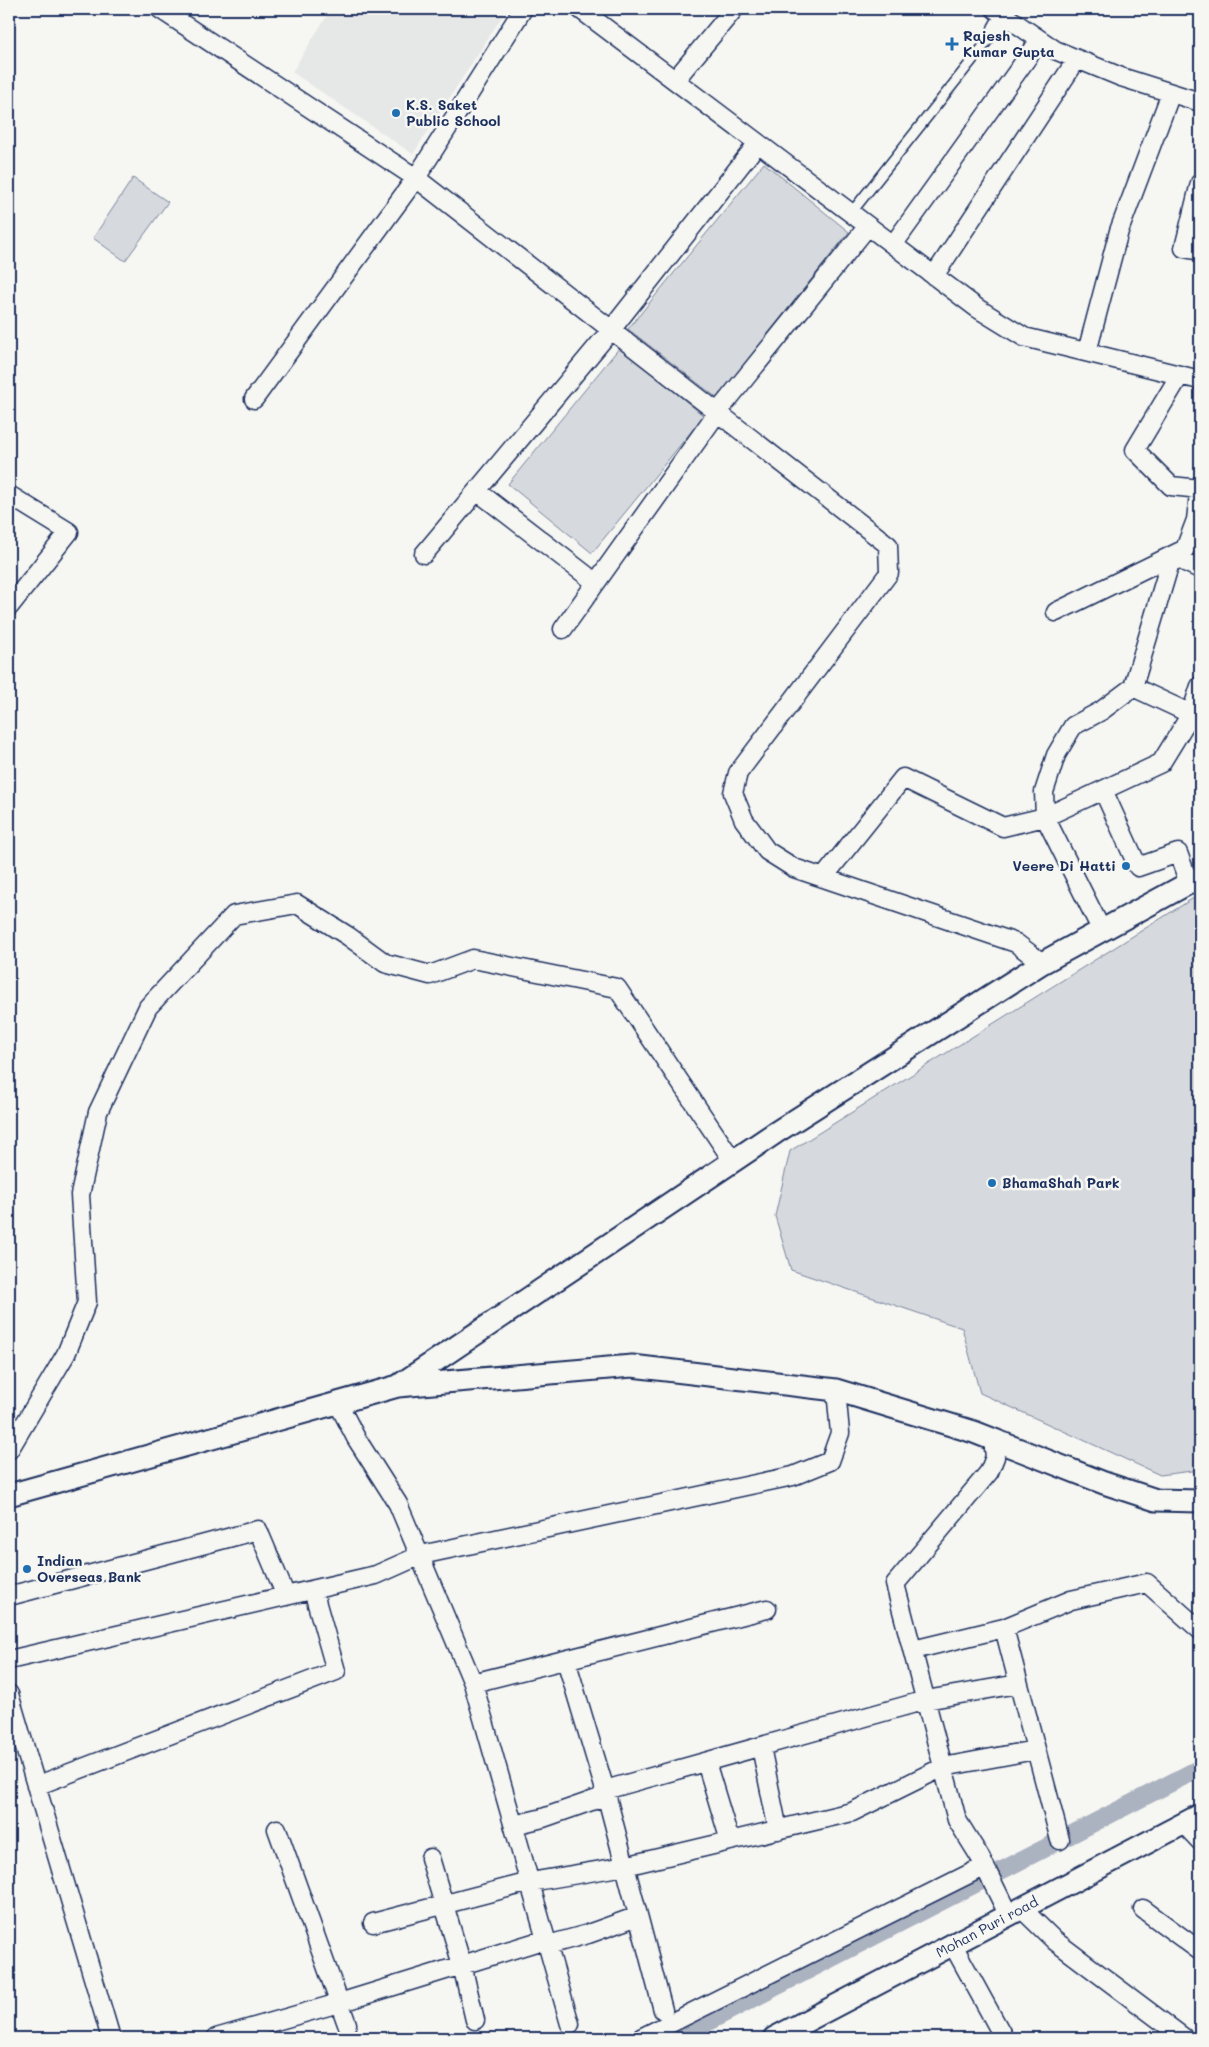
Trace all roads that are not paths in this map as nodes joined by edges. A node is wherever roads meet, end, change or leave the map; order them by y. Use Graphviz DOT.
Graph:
graph roads {
  1 [pos="160,9"];
  2 [pos="523,9"];
  3 [pos="580,9"];
  4 [pos="734,9"];
  5 [pos="999,18"];
  6 [pos="1040,40"];
  7 [pos="1077,59"];
  8 [pos="675,80"];
  9 [pos="1171,92"];
  10 [pos="1200,102"];
  11 [pos="758,143"];
  12 [pos="416,178"];
  13 [pos="1200,183"];
  14 [pos="851,213"];
  15 [pos="868,226"];
  16 [pos="893,245"];
  17 [pos="1200,251"];
  18 [pos="934,276"];
  19 [pos="611,330"];
  20 [pos="1088,352"];
  21 [pos="1180,375"];
  22 [pos="1200,380"];
  23 [pos="254,399"];
  24 [pos="717,413"];
  25 [pos="1200,484"];
  26 [pos="1200,489"];
  27 [pos="477,490"];
  28 [pos="12,502"];
  29 [pos="1198,520"];
  30 [pos="424,554"];
  31 [pos="1172,556"];
  32 [pos="1200,569"];
  33 [pos="595,582"];
  34 [pos="9,607"];
  35 [pos="1056,612"];
  36 [pos="563,629"];
  37 [pos="1200,686"];
  38 [pos="1133,687"];
  39 [pos="1195,715"];
  40 [pos="1103,790"];
  41 [pos="1045,817"];
  42 [pos="823,878"];
  43 [pos="1195,880"];
  44 [pos="1102,931"];
  45 [pos="1042,963"];
  46 [pos="733,1161"];
  47 [pos="398,1386"];
  48 [pos="836,1390"];
  49 [pos="338,1403"];
  50 [pos="993,1439"];
  51 [pos="9,1450"];
  52 [pos="9,1495"];
  53 [pos="1200,1501"];
  54 [pos="421,1555"];
  55 [pos="313,1590"];
  56 [pos="9,1596"];
  57 [pos="286,1596"];
  58 [pos="767,1609"];
  59 [pos="1004,1628"];
  60 [pos="1200,1630"];
  61 [pos="913,1650"];
  62 [pos="9,1660"];
  63 [pos="566,1660"];
  64 [pos="473,1683"];
  65 [pos="1018,1684"];
  66 [pos="9,1694"];
  67 [pos="926,1700"];
  68 [pos="761,1746"];
  69 [pos="1035,1750"];
  70 [pos="706,1762"];
  71 [pos="943,1767"];
  72 [pos="36,1786"];
  73 [pos="605,1790"];
  74 [pos="1192,1820"];
  75 [pos="514,1825"];
  76 [pos="277,1829"];
  77 [pos="778,1830"];
  78 [pos="1060,1840"];
  79 [pos="730,1841"];
  80 [pos="1200,1841"];
  81 [pos="430,1858"];
  82 [pos="625,1866"];
  83 [pos="986,1870"];
  84 [pos="530,1882"];
  85 [pos="444,1905"];
  86 [pos="1143,1909"];
  87 [pos="1015,1912"];
  88 [pos="638,1916"];
  89 [pos="373,1923"];
  90 [pos="547,1942"];
  91 [pos="953,1945"];
  92 [pos="1200,1951"];
  93 [pos="462,1965"];
  94 [pos="339,2003"];
  95 [pos="662,2010"];
  96 [pos="475,2020"];
  97 [pos="347,2024"];
  98 [pos="570,2024"];
  99 [pos="1178,2036"];
  100 [pos="111,2038"];
  101 [pos="216,2038"];
  102 [pos="641,2038"];
  103 [pos="774,2038"];
  104 [pos="1004,2038"];
  1 -- 12 [label="street"];
  2 -- 12 [label="street"];
  3 -- 8 [label="street"];
  4 -- 8 [label="street"];
  5 -- 6 [label="street"];
  5 -- 14 [label="lane"];
  6 -- 7 [label="street"];
  6 -- 16 [label="street"];
  7 -- 9 [label="street"];
  7 -- 18 [label="street"];
  8 -- 11 [label="street"];
  9 -- 10 [label="street"];
  9 -- 20 [label="street"];
  11 -- 14 [label="street"];
  11 -- 19 [label="street"];
  12 -- 19 [label="street"];
  12 -- 23 [label="street"];
  13 -- 17 [label="street"];
  14 -- 15 [label="street"];
  15 -- 16 [label="street"];
  15 -- 24 [label="street"];
  16 -- 18 [label="street"];
  18 -- 20 [label="street"];
  19 -- 24 [label="street"];
  19 -- 27 [label="street"];
  20 -- 21 [label="street"];
  21 -- 22 [label="street"];
  21 -- 26 [label="street"];
  24 -- 33 [label="street"];
  24 -- 42 [label="street"];
  25 -- 26 [label="street"];
  26 -- 29 [label="street"];
  27 -- 30 [label="street"];
  27 -- 33 [label="street"];
  28 -- 34 [label="street"];
  29 -- 31 [label="street"];
  31 -- 32 [label="street"];
  31 -- 35 [label="street"];
  31 -- 38 [label="street"];
  33 -- 36 [label="street"];
  37 -- 39 [label="street"];
  38 -- 39 [label="street"];
  38 -- 41 [label="street"];
  39 -- 40 [label="street"];
  40 -- 41 [label="street"];
  40 -- 43 [label="street"];
  41 -- 42 [label="street"];
  41 -- 44 [label="street"];
  42 -- 45 [label="street"];
  43 -- 44 [label="street"];
  44 -- 45 [label="street"];
  45 -- 46 [label="street"];
  46 -- 47 [label="street"];
  46 -- 51 [label="street"];
  47 -- 48 [label="street"];
  47 -- 49 [label="street"];
  48 -- 50 [label="street"];
  48 -- 54 [label="street"];
  49 -- 52 [label="street"];
  49 -- 54 [label="street"];
  50 -- 53 [label="street"];
  50 -- 61 [label="street"];
  54 -- 55 [label="street"];
  54 -- 64 [label="street"];
  55 -- 57 [label="street"];
  55 -- 72 [label="street"];
  56 -- 57 [label="street"];
  57 -- 62 [label="street"];
  58 -- 63 [label="street"];
  59 -- 60 [label="street"];
  59 -- 61 [label="street"];
  59 -- 65 [label="street"];
  61 -- 67 [label="street"];
  63 -- 64 [label="street"];
  63 -- 73 [label="street"];
  64 -- 75 [label="street"];
  65 -- 67 [label="street"];
  65 -- 69 [label="street"];
  66 -- 72 [label="street"];
  67 -- 68 [label="street"];
  67 -- 71 [label="street"];
  68 -- 70 [label="street"];
  68 -- 77 [label="street"];
  69 -- 71 [label="street"];
  69 -- 78 [label="street"];
  70 -- 73 [label="street"];
  70 -- 79 [label="street"];
  71 -- 77 [label="street"];
  71 -- 83 [label="street"];
  72 -- 100 [label="street"];
  73 -- 75 [label="street"];
  73 -- 82 [label="street"];
  74 -- 80 [label="street"];
  74 -- 87 [label="street, Mohan Puri road"];
  75 -- 84 [label="street"];
  76 -- 94 [label="street"];
  77 -- 79 [label="street"];
  79 -- 82 [label="street"];
  81 -- 85 [label="street"];
  82 -- 84 [label="street"];
  82 -- 88 [label="street"];
  83 -- 87 [label="street"];
  83 -- 102 [label="street"];
  84 -- 85 [label="street"];
  84 -- 90 [label="street"];
  85 -- 89 [label="street"];
  85 -- 93 [label="street"];
  86 -- 92 [label="street"];
  87 -- 91 [label="street, Mohan Puri road"];
  87 -- 99 [label="street"];
  88 -- 90 [label="street"];
  88 -- 95 [label="street"];
  90 -- 93 [label="street"];
  90 -- 98 [label="street"];
  91 -- 103 [label="street, Mohan Puri road"];
  91 -- 104 [label="street"];
  93 -- 94 [label="street"];
  93 -- 96 [label="street"];
  94 -- 97 [label="street"];
  94 -- 101 [label="street"];
}
